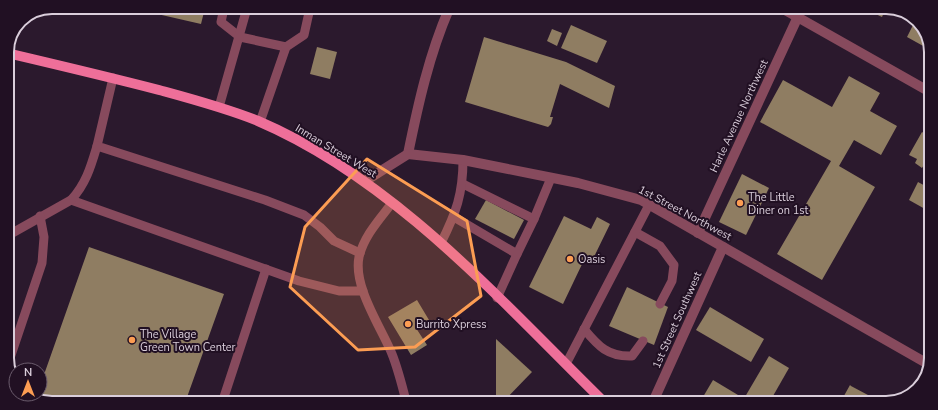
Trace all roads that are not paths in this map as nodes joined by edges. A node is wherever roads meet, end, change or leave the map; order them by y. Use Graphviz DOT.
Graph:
graph roads {
  1 [pos="222,14"];
  2 [pos="246,14"];
  3 [pos="309,14"];
  4 [pos="447,14"];
  5 [pos="800,14"];
  6 [pos="802,14"];
  7 [pos="240,37"];
  8 [pos="286,47"];
  9 [pos="14,55"];
  10 [pos="113,78"];
  11 [pos="924,88"];
  12 [pos="219,107"];
  13 [pos="260,122"];
  14 [pos="97,146"];
  15 [pos="408,154"];
  16 [pos="463,160"];
  17 [pos="551,178"];
  18 [pos="365,181"];
  19 [pos="463,184"];
  20 [pos="71,200"];
  21 [pos="392,203"];
  22 [pos="649,205"];
  23 [pos="40,216"];
  24 [pos="454,217"];
  25 [pos="534,219"];
  26 [pos="14,232"];
  27 [pos="635,232"];
  28 [pos="698,232"];
  29 [pos="441,243"];
  30 [pos="723,247"];
  31 [pos="360,253"];
  32 [pos="517,254"];
  33 [pos="266,269"];
  34 [pos="364,291"];
  35 [pos="497,298"];
  36 [pos="660,304"];
  37 [pos="584,329"];
  38 [pos="643,340"];
  39 [pos="14,346"];
  40 [pos="924,361"];
  41 [pos="566,364"];
  42 [pos="224,396"];
  43 [pos="404,396"];
  44 [pos="598,396"];
  45 [pos="656,396"];
  1 -- 7 [label="lane"];
  2 -- 7 [label="lane"];
  3 -- 8 [label="lane"];
  4 -- 15 [label="street"];
  5 -- 28 [label="street, Harle Avenue Northwest"];
  6 -- 11 [label="street"];
  7 -- 8 [label="lane"];
  7 -- 12 [label="lane"];
  8 -- 13 [label="lane"];
  9 -- 10 [label="main road, Inman Street West"];
  10 -- 12 [label="main road, Inman Street West"];
  10 -- 14 [label="lane"];
  12 -- 13 [label="main road, Inman Street West"];
  13 -- 18 [label="main road, Inman Street West"];
  14 -- 20 [label="lane"];
  14 -- 31 [label="lane"];
  15 -- 16 [label="street, 1st Street Northwest"];
  15 -- 18 [label="street"];
  16 -- 17 [label="street, 1st Street Northwest"];
  16 -- 19 [label="lane"];
  17 -- 22 [label="street, 1st Street Northwest"];
  17 -- 25 [label="lane"];
  18 -- 21 [label="main road, Inman Street West"];
  19 -- 24 [label="lane"];
  19 -- 25 [label="lane"];
  20 -- 23 [label="lane"];
  20 -- 33 [label="lane"];
  21 -- 29 [label="main road, Inman Street West"];
  21 -- 31 [label="lane"];
  22 -- 27 [label="lane"];
  22 -- 28 [label="street, 1st Street Northwest"];
  23 -- 26 [label="lane"];
  23 -- 39 [label="lane"];
  24 -- 29 [label="lane"];
  24 -- 32 [label="lane"];
  25 -- 32 [label="lane"];
  27 -- 36 [label="lane"];
  27 -- 37 [label="lane"];
  28 -- 30 [label="street, 1st Street Northwest"];
  29 -- 35 [label="main road, Inman Street West"];
  30 -- 40 [label="street, 1st Street Northwest"];
  30 -- 45 [label="street, 1st Street Southwest"];
  31 -- 34 [label="lane"];
  32 -- 35 [label="lane"];
  33 -- 34 [label="lane"];
  33 -- 42 [label="lane"];
  34 -- 43 [label="lane"];
  35 -- 41 [label="main road, Inman Street West"];
  37 -- 38 [label="lane"];
  37 -- 41 [label="lane"];
  41 -- 44 [label="main road, Inman Street West"];
}
